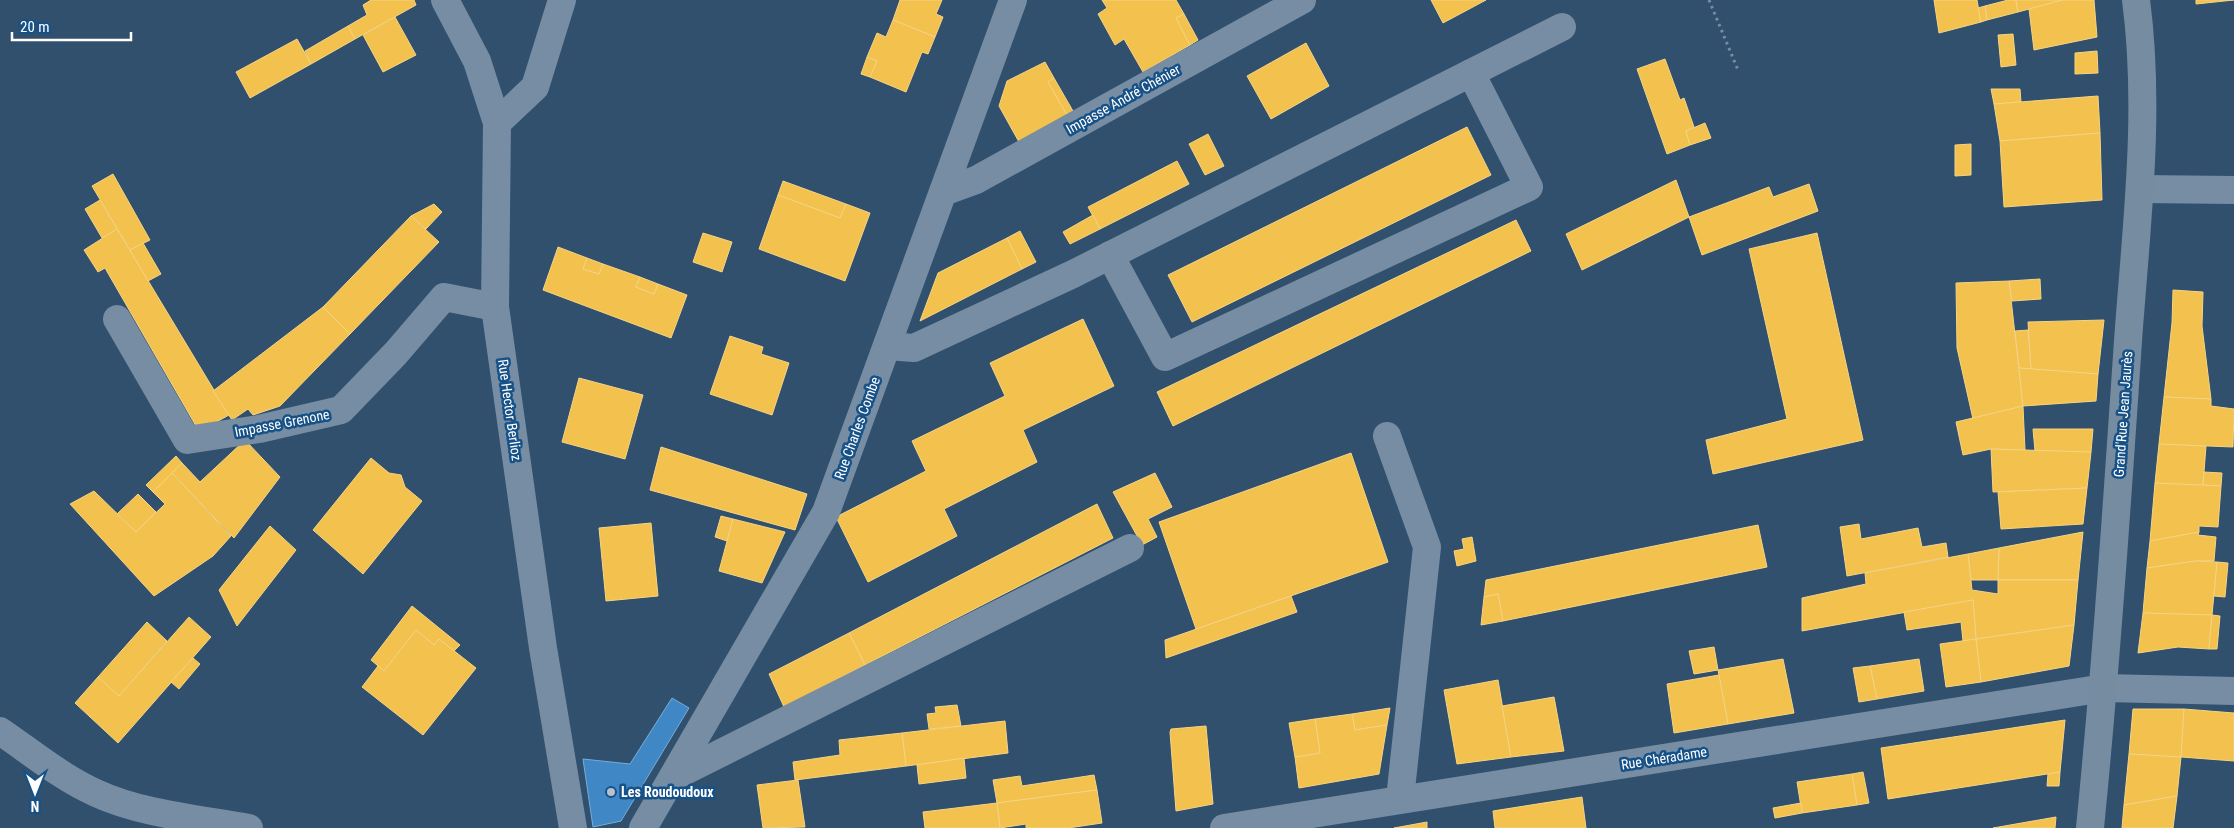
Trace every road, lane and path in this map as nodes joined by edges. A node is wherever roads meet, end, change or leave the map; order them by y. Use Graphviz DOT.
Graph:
graph roads {
  1 [pos="445,0"];
  2 [pos="562,0"];
  3 [pos="1013,0"];
  4 [pos="1302,0"];
  5 [pos="1709,0"];
  6 [pos="2136,0"];
  7 [pos="1562,27"];
  8 [pos="1738,70"];
  9 [pos="1471,73"];
  10 [pos="497,123"];
  11 [pos="2141,189"];
  12 [pos="2234,190"];
  13 [pos="943,192"];
  14 [pos="1110,255"];
  15 [pos="495,307"];
  16 [pos="117,319"];
  17 [pos="887,346"];
  18 [pos="1387,436"];
  19 [pos="1130,548"];
  20 [pos="2104,688"];
  21 [pos="2234,691"];
  22 [pos="0,731"];
  23 [pos="673,777"];
  24 [pos="1400,799"];
  25 [pos="1330,820"];
  26 [pos="249,828"];
  27 [pos="573,828"];
  28 [pos="643,828"];
  29 [pos="1224,828"];
  30 [pos="2090,828"];
  1 -- 10 [label="street, Rue Hector Berlioz"];
  2 -- 10 [label="street"];
  3 -- 13 [label="street, Rue Charles Combe"];
  4 -- 13 [label="street, Impasse André Chénier"];
  5 -- 8 [label="path"];
  6 -- 11 [label="main road, Grand'Rue Jean Jaurès"];
  7 -- 9 [label="street"];
  9 -- 14 [label="street"];
  9 -- 14 [label="street"];
  10 -- 15 [label="street, Rue Hector Berlioz"];
  11 -- 12 [label="street"];
  11 -- 20 [label="main road, Grand'Rue Jean Jaurès"];
  13 -- 17 [label="street, Rue Charles Combe"];
  14 -- 17 [label="street"];
  15 -- 16 [label="street, Impasse Grenone"];
  15 -- 27 [label="street, Rue Hector Berlioz"];
  17 -- 23 [label="street, Rue Charles Combe"];
  18 -- 24 [label="street"];
  19 -- 23 [label="street"];
  20 -- 21 [label="street, Rue Chéradame"];
  20 -- 24 [label="street, Rue Chéradame"];
  20 -- 30 [label="main road, Grand'Rue Jean Jaurès"];
  22 -- 26 [label="street"];
  23 -- 28 [label="street, Rue Charles Combe"];
  24 -- 25 [label="street, Rue Chéradame"];
  25 -- 29 [label="street, Rue Chéradame"];
}
